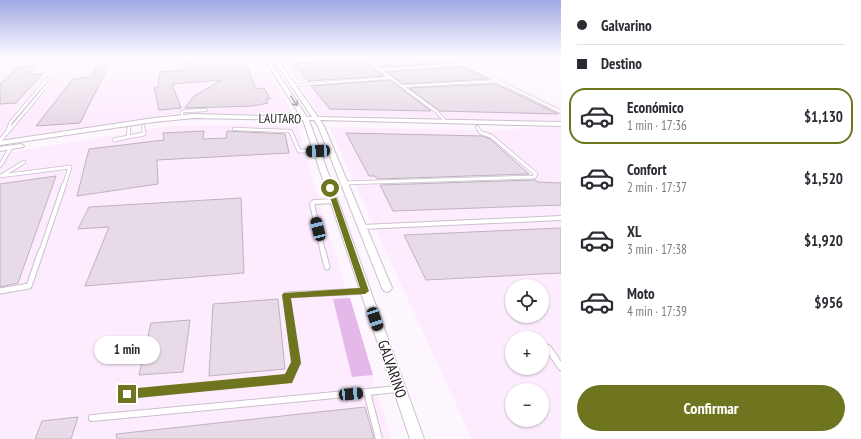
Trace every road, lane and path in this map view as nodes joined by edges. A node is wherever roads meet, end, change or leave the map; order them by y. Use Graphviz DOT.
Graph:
graph roads {
  1 [pos="49,77"];
  2 [pos="53,77"];
  3 [pos="280,77"];
  4 [pos="288,77"];
  5 [pos="299,77"];
  6 [pos="490,77"];
  7 [pos="390,78"];
  8 [pos="499,82"];
  9 [pos="293,85"];
  10 [pos="304,85"];
  11 [pos="402,86"];
  12 [pos="206,110"];
  13 [pos="561,112"];
  14 [pos="182,117"];
  15 [pos="313,121"];
  16 [pos="445,121"];
  17 [pos="561,124"];
  18 [pos="143,126"];
  19 [pos="129,128"];
  20 [pos="234,129"];
  21 [pos="482,131"];
  22 [pos="8,132"];
  23 [pos="128,137"];
  24 [pos="1,139"];
  25 [pos="114,140"];
  26 [pos="11,147"];
  27 [pos="0,149"];
  28 [pos="318,151"];
  29 [pos="6,156"];
  30 [pos="0,157"];
  31 [pos="24,162"];
  32 [pos="0,166"];
  33 [pos="1,176"];
  34 [pos="344,183"];
  35 [pos="335,201"];
  36 [pos="561,218"];
  37 [pos="362,227"];
  38 [pos="327,267"];
  39 [pos="387,288"];
  40 [pos="365,291"];
  41 [pos="0,292"];
  42 [pos="549,349"];
  43 [pos="561,367"];
  44 [pos="399,389"];
  45 [pos="367,392"];
  46 [pos="127,394"];
  47 [pos="92,418"];
  48 [pos="379,439"];
  49 [pos="417,439"];
  1 -- 22 [label="lane"];
  2 -- 22 [label="lane"];
  3 -- 15 [label="street, GALVARINO, one-way"];
  4 -- 9 [label="street, GALVARINO"];
  5 -- 10 [label="lane"];
  6 -- 8 [label="lane"];
  7 -- 10 [label="lane"];
  7 -- 11 [label="lane"];
  8 -- 11 [label="lane"];
  8 -- 13 [label="lane"];
  9 -- 10 [label="lane"];
  9 -- 15 [label="street, GALVARINO"];
  11 -- 16 [label="lane"];
  12 -- 14 [label="lane"];
  14 -- 15 [label="street, LAUTARO"];
  14 -- 24 [label="street, LAUTARO"];
  15 -- 16 [label="street, LAUTARO"];
  15 -- 18 [label="street, LAUTARO"];
  15 -- 21 [label="street, LAUTARO"];
  15 -- 28 [label="street, GALVARINO"];
  15 -- 34 [label="street, GALVARINO"];
  16 -- 17 [label="street, LAUTARO"];
  18 -- 19 [label="street, LAUTARO"];
  18 -- 23 [label="lane"];
  19 -- 23 [label="lane"];
  19 -- 26 [label="street, LAUTARO"];
  20 -- 28 [label="lane"];
  21 -- 34 [label="lane"];
  22 -- 24 [label="lane"];
  23 -- 25 [label="lane"];
  26 -- 27 [label="street, LAUTARO"];
  26 -- 29 [label="lane"];
  28 -- 35 [label="street, GALVARINO"];
  29 -- 30 [label="lane"];
  29 -- 32 [label="lane"];
  31 -- 33 [label="lane"];
  33 -- 41 [label="lane"];
  34 -- 37 [label="street, GALVARINO"];
  35 -- 38 [label="lane"];
  35 -- 40 [label="street, GALVARINO"];
  36 -- 37 [label="lane"];
  37 -- 39 [label="street, GALVARINO"];
  40 -- 44 [label="street, GALVARINO"];
  40 -- 46 [label="lane"];
  42 -- 43 [label="lane"];
  44 -- 45 [label="lane"];
  44 -- 49 [label="street, GALVARINO"];
  45 -- 47 [label="lane"];
  45 -- 48 [label="lane"];
}
